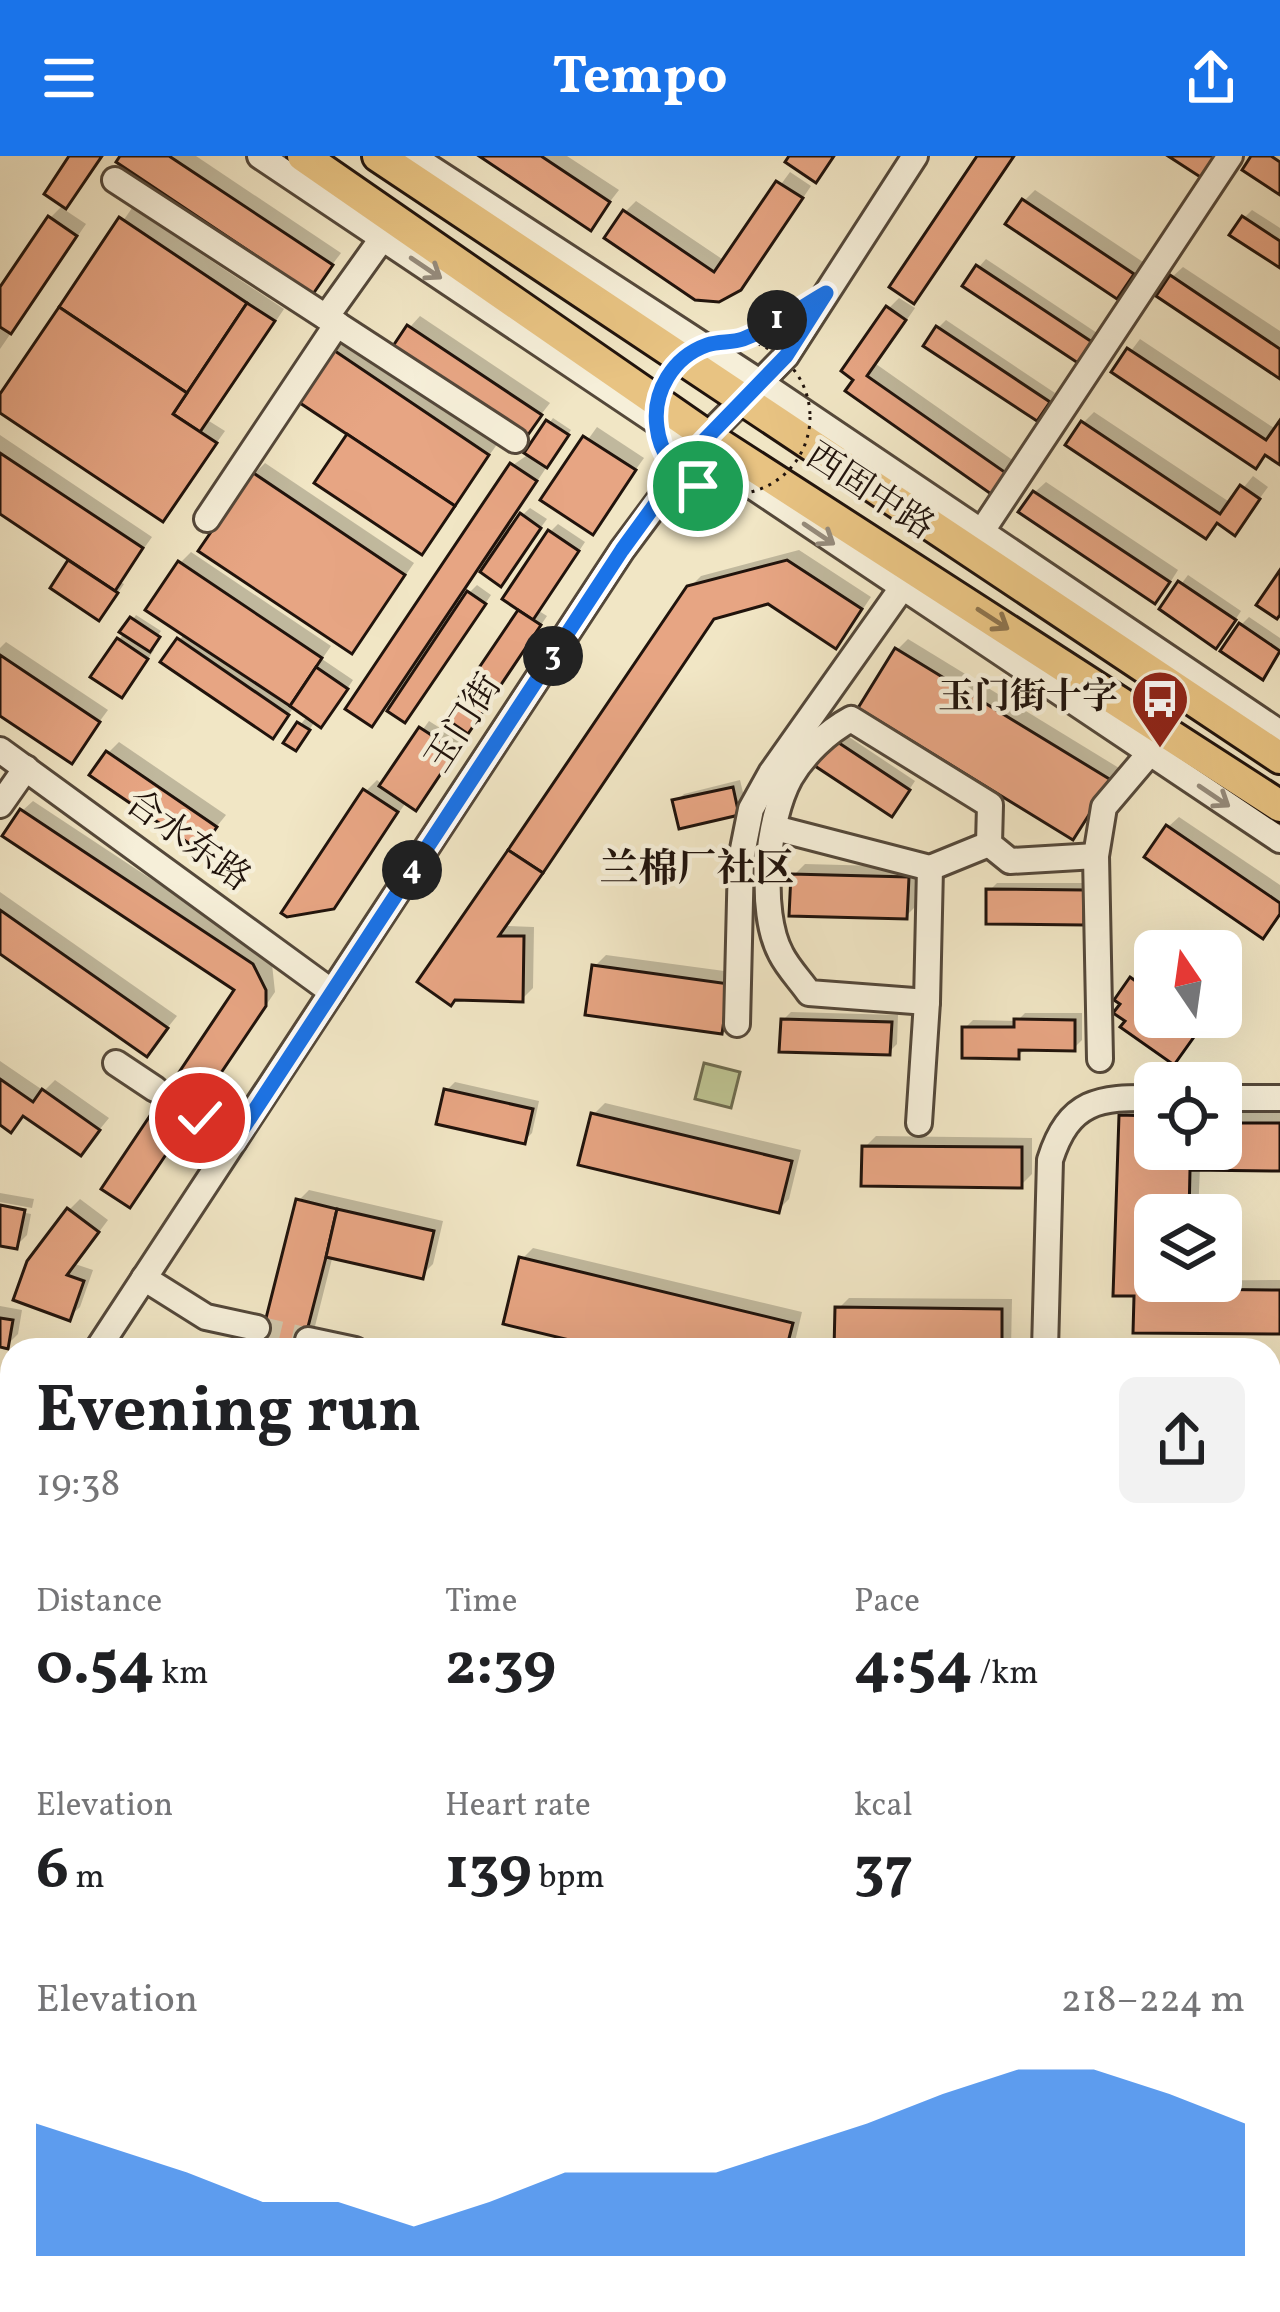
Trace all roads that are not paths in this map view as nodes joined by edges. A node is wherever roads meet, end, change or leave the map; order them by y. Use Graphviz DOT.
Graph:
graph roads {
  1 [pos="260,156"];
  2 [pos="303,156"];
  3 [pos="378,156"];
  4 [pos="412,156"];
  5 [pos="915,156"];
  6 [pos="1230,156"];
  7 [pos="115,180"];
  8 [pos="389,229"];
  9 [pos="332,321"];
  10 [pos="752,392"];
  11 [pos="515,440"];
  12 [pos="700,443"];
  13 [pos="207,519"];
  14 [pos="975,542"];
  15 [pos="908,579"];
  16 [pos="1280,733"];
  17 [pos="1159,743"];
  18 [pos="0,749"];
  19 [pos="1280,758"];
  20 [pos="26,768"];
  21 [pos="0,805"];
  22 [pos="1280,806"];
  23 [pos="775,828"];
  24 [pos="1280,840"];
  25 [pos="989,844"];
  26 [pos="1096,856"];
  27 [pos="930,868"];
  28 [pos="332,992"];
  29 [pos="927,1002"];
  30 [pos="737,1024"];
  31 [pos="1100,1059"];
  32 [pos="116,1063"];
  33 [pos="155,1089"];
  34 [pos="1134,1098"];
  35 [pos="1242,1098"];
  36 [pos="1280,1098"];
  37 [pos="200,1118"];
  38 [pos="919,1123"];
  39 [pos="234,1142"];
  40 [pos="144,1278"];
  41 [pos="257,1328"];
  42 [pos="105,1338"];
  43 [pos="1045,1338"];
  1 -- 8 [label="street"];
  2 -- 8 [label="main road, 西固中路"];
  3 -- 10 [label="main road, 西固中路"];
  4 -- 10 [label="street"];
  5 -- 10 [label="street, 玉门街"];
  6 -- 14 [label="street"];
  7 -- 9 [label="street"];
  8 -- 9 [label="street"];
  8 -- 12 [label="main road, 西固中路, one-way"];
  9 -- 11 [label="street"];
  9 -- 13 [label="street"];
  10 -- 12 [label="street, 玉门街"];
  10 -- 14 [label="main road, 西固中路"];
  12 -- 15 [label="main road, 西固中路, one-way"];
  12 -- 28 [label="street, 玉门街"];
  14 -- 16 [label="street"];
  14 -- 19 [label="main road, 西固中路"];
  15 -- 17 [label="main road, 西固中路, one-way"];
  15 -- 30 [label="street"];
  17 -- 22 [label="main road, 西固中路"];
  17 -- 24 [label="street, one-way"];
  17 -- 26 [label="street"];
  18 -- 20 [label="street, 合水东路"];
  20 -- 21 [label="street"];
  20 -- 28 [label="street, 合水东路"];
  23 -- 25 [label="street"];
  23 -- 27 [label="street"];
  23 -- 29 [label="street"];
  25 -- 26 [label="street"];
  25 -- 27 [label="street"];
  26 -- 31 [label="street"];
  27 -- 29 [label="street"];
  28 -- 39 [label="street, 玉门街"];
  29 -- 38 [label="street"];
  32 -- 33 [label="street"];
  34 -- 43 [label="street"];
  35 -- 36 [label="street"];
  37 -- 39 [label="street"];
  39 -- 40 [label="street, 玉门街"];
  40 -- 41 [label="street"];
  40 -- 42 [label="street, 玉门街"];
}
